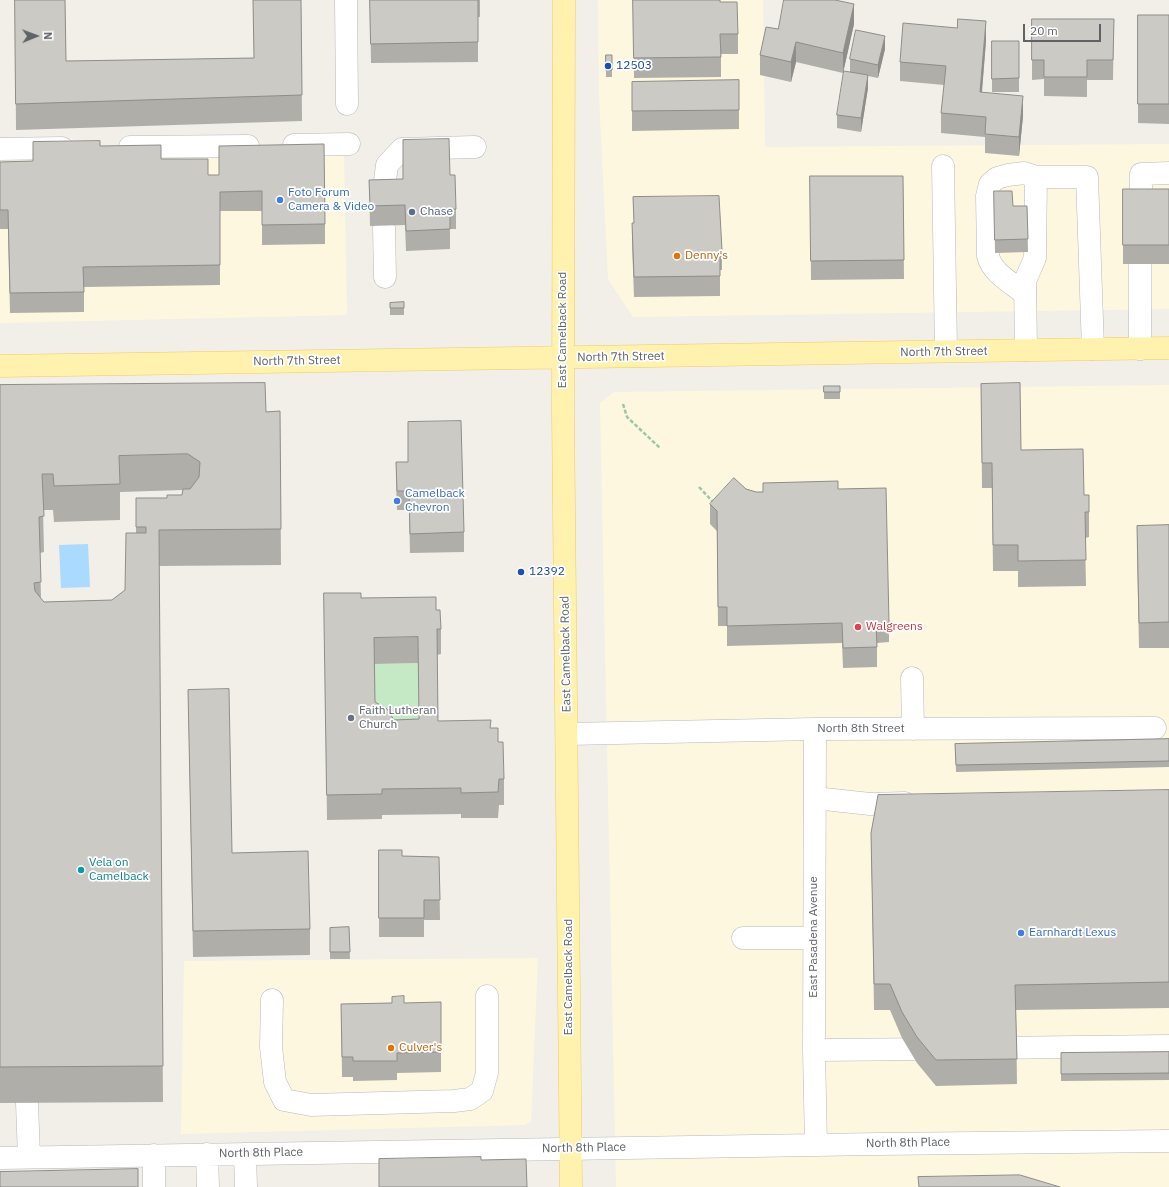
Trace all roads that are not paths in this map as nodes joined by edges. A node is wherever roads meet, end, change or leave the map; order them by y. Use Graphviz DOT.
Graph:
graph roads {
  1 [pos="346,0"];
  2 [pos="564,0"];
  3 [pos="347,104"];
  4 [pos="349,144"];
  5 [pos="111,147"];
  6 [pos="475,147"];
  7 [pos="79,148"];
  8 [pos="0,149"];
  9 [pos="943,166"];
  10 [pos="1169,173"];
  11 [pos="1036,177"];
  12 [pos="383,197"];
  13 [pos="1141,209"];
  14 [pos="384,228"];
  15 [pos="1140,264"];
  16 [pos="385,277"];
  17 [pos="1025,294"];
  18 [pos="1169,348"];
  19 [pos="1093,349"];
  20 [pos="1140,349"];
  21 [pos="1026,350"];
  22 [pos="946,352"];
  23 [pos="563,358"];
  24 [pos="0,366"];
  25 [pos="912,678"];
  26 [pos="1155,728"];
  27 [pos="815,729"];
  28 [pos="913,729"];
  29 [pos="567,734"];
  30 [pos="815,798"];
  31 [pos="925,802"];
  32 [pos="743,938"];
  33 [pos="814,938"];
  34 [pos="487,996"];
  35 [pos="272,1000"];
  36 [pos="1169,1046"];
  37 [pos="814,1050"];
  38 [pos="27,1103"];
  39 [pos="1169,1141"];
  40 [pos="816,1145"];
  41 [pos="571,1149"];
  42 [pos="208,1154"];
  43 [pos="246,1154"];
  44 [pos="154,1155"];
  45 [pos="29,1157"];
  46 [pos="0,1158"];
  47 [pos="154,1187"];
  48 [pos="208,1187"];
  49 [pos="246,1187"];
  50 [pos="571,1187"];
  1 -- 3 [label="street"];
  2 -- 23 [label="main road, East Camelback Road"];
  4 -- 5 [label="street"];
  6 -- 12 [label="street"];
  7 -- 8 [label="street"];
  9 -- 22 [label="street"];
  10 -- 13 [label="street"];
  11 -- 17 [label="street"];
  11 -- 17 [label="street"];
  11 -- 19 [label="street"];
  14 -- 16 [label="street"];
  15 -- 20 [label="street"];
  17 -- 21 [label="street"];
  18 -- 20 [label="main road, North 7th Street"];
  19 -- 20 [label="main road, North 7th Street"];
  19 -- 21 [label="main road, North 7th Street"];
  21 -- 22 [label="main road, North 7th Street"];
  22 -- 23 [label="main road, North 7th Street"];
  23 -- 24 [label="main road, North 7th Street"];
  23 -- 29 [label="main road, East Camelback Road"];
  25 -- 28 [label="street"];
  26 -- 28 [label="street, North 8th Street"];
  27 -- 28 [label="street, North 8th Street"];
  27 -- 29 [label="street, North 8th Street"];
  27 -- 30 [label="street, East Pasadena Avenue"];
  29 -- 41 [label="main road, East Camelback Road"];
  30 -- 31 [label="street"];
  30 -- 33 [label="street, East Pasadena Avenue"];
  32 -- 33 [label="street"];
  33 -- 37 [label="street, East Pasadena Avenue"];
  34 -- 35 [label="street"];
  36 -- 37 [label="street"];
  37 -- 40 [label="street, East Pasadena Avenue"];
  38 -- 45 [label="street"];
  39 -- 40 [label="street, North 8th Place"];
  40 -- 41 [label="street, North 8th Place"];
  41 -- 43 [label="street, North 8th Place"];
  41 -- 50 [label="main road, East Camelback Road"];
  42 -- 43 [label="street, North 8th Place"];
  42 -- 44 [label="street, North 8th Place"];
  42 -- 48 [label="street"];
  43 -- 49 [label="street"];
  44 -- 45 [label="street, North 8th Place"];
  44 -- 47 [label="street"];
  45 -- 46 [label="street, North 8th Place"];
}
